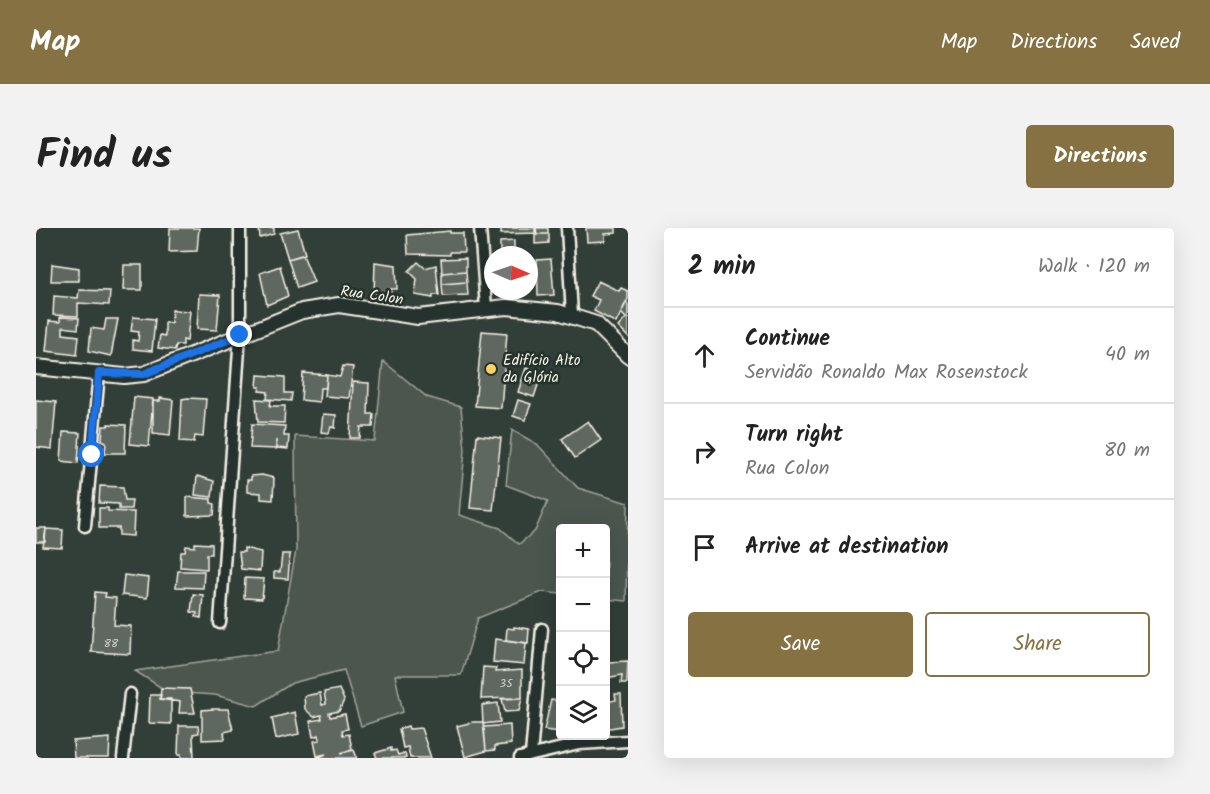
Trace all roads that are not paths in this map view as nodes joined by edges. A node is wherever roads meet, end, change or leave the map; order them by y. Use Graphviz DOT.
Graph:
graph roads {
  1 [pos="240,228"];
  2 [pos="480,228"];
  3 [pos="567,228"];
  4 [pos="486,308"];
  5 [pos="572,315"];
  6 [pos="240,335"];
  7 [pos="628,356"];
  8 [pos="36,367"];
  9 [pos="99,373"];
  10 [pos="85,526"];
  11 [pos="220,623"];
  12 [pos="542,629"];
  13 [pos="130,693"];
  14 [pos="628,741"];
  15 [pos="525,756"];
  16 [pos="123,758"];
  1 -- 6 [label="street"];
  2 -- 4 [label="street"];
  3 -- 5 [label="street"];
  4 -- 5 [label="street, Rua Colon"];
  4 -- 6 [label="street, Rua Colon"];
  5 -- 7 [label="street, Rua Colon"];
  6 -- 9 [label="street, Rua Colon"];
  6 -- 11 [label="street"];
  8 -- 9 [label="street, Rua Colon"];
  9 -- 10 [label="street"];
  12 -- 15 [label="street"];
  13 -- 16 [label="street"];
  14 -- 15 [label="street"];
}
